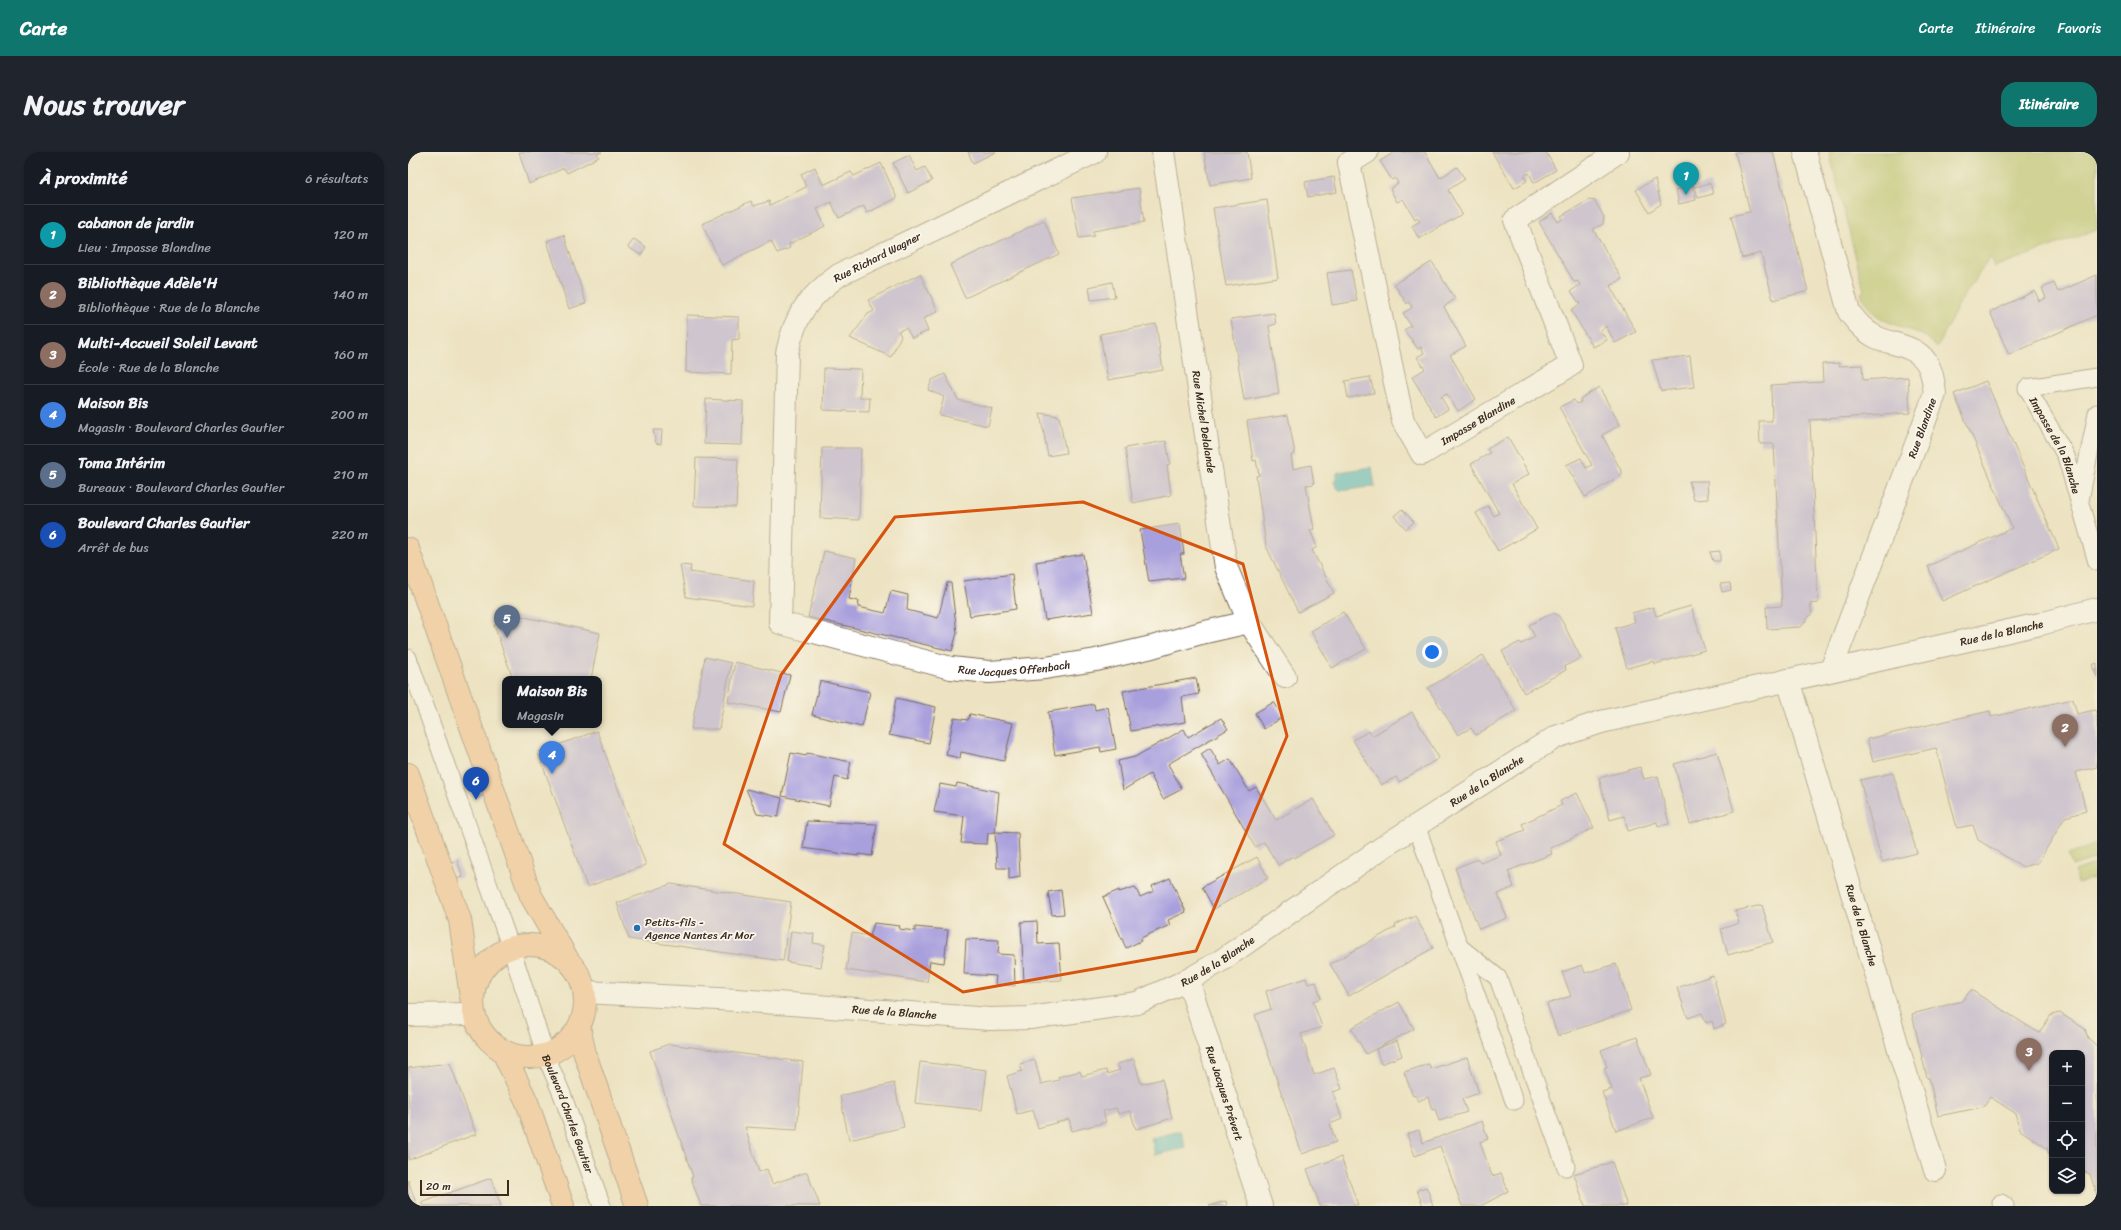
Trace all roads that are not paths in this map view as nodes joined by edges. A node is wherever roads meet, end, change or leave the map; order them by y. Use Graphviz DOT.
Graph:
graph roads {
  1 [pos="1095,152"];
  2 [pos="1163,152"];
  3 [pos="1367,152"];
  4 [pos="1618,152"];
  5 [pos="1806,152"];
  6 [pos="2097,378"];
  7 [pos="2097,413"];
  8 [pos="2080,504"];
  9 [pos="408,549"];
  10 [pos="2097,562"];
  11 [pos="2097,609"];
  12 [pos="1249,622"];
  13 [pos="780,624"];
  14 [pos="408,658"];
  15 [pos="1831,670"];
  16 [pos="1285,677"];
  17 [pos="1788,680"];
  18 [pos="408,774"];
  19 [pos="1416,825"];
  20 [pos="1457,945"];
  21 [pos="511,948"];
  22 [pos="568,960"];
  23 [pos="1188,980"];
  24 [pos="585,992"];
  25 [pos="473,1014"];
  26 [pos="408,1015"];
  27 [pos="579,1027"];
  28 [pos="502,1050"];
  29 [pos="546,1056"];
  30 [pos="1514,1101"];
  31 [pos="1566,1167"];
  32 [pos="1935,1170"];
  33 [pos="563,1206"];
  34 [pos="602,1206"];
  35 [pos="637,1206"];
  36 [pos="1261,1206"];
  1 -- 13 [label="street, Rue Richard Wagner"];
  2 -- 12 [label="street, Rue Michel Delalande"];
  3 -- 4 [label="street, Impasse Blandine"];
  5 -- 15 [label="street, Rue Blandine"];
  6 -- 8 [label="lane, Impasse de la Blanche"];
  7 -- 8 [label="lane, Impasse de la Blanche"];
  8 -- 10 [label="lane, Impasse de la Blanche"];
  9 -- 22 [label="main road"];
  11 -- 15 [label="street, Rue de la Blanche"];
  12 -- 13 [label="street, Rue Jacques Offenbach"];
  12 -- 16 [label="street, Rue Michel Delalande"];
  14 -- 21 [label="lane, Boulevard Charles Gautier"];
  15 -- 17 [label="street, Rue de la Blanche"];
  17 -- 19 [label="street, Rue de la Blanche"];
  17 -- 32 [label="street, Rue de la Blanche"];
  18 -- 25 [label="main road"];
  19 -- 20 [label="lane"];
  19 -- 23 [label="street, Rue de la Blanche"];
  20 -- 30 [label="lane"];
  20 -- 31 [label="lane"];
  21 -- 22 [label="main road"];
  21 -- 25 [label="main road"];
  21 -- 29 [label="lane, Boulevard Charles Gautier"];
  22 -- 24 [label="main road"];
  23 -- 24 [label="street, Rue de la Blanche"];
  23 -- 36 [label="street, Rue Jacques Prévert"];
  24 -- 27 [label="main road"];
  25 -- 26 [label="street"];
  25 -- 28 [label="main road"];
  27 -- 29 [label="main road"];
  27 -- 35 [label="main road"];
  28 -- 29 [label="main road"];
  28 -- 33 [label="main road"];
  29 -- 34 [label="lane, Boulevard Charles Gautier"];
}
